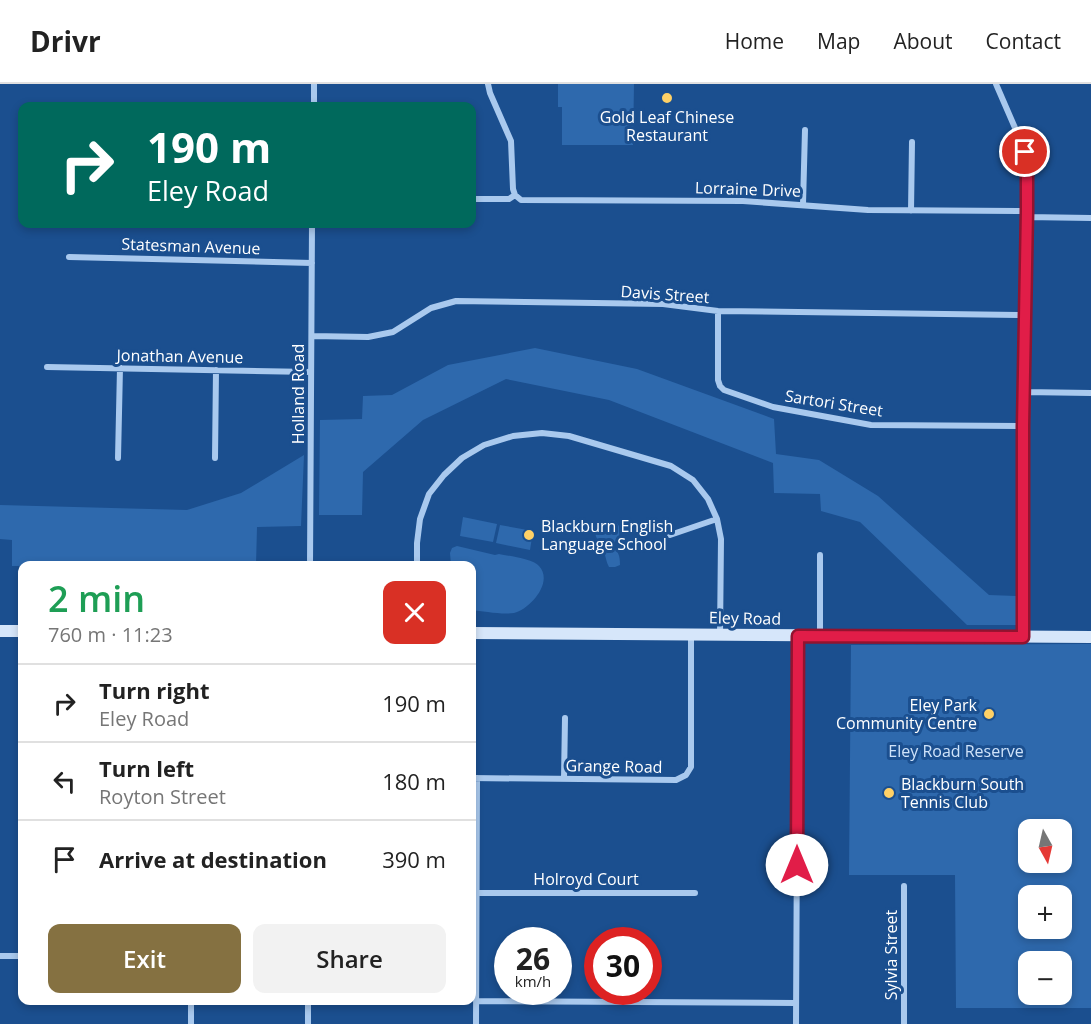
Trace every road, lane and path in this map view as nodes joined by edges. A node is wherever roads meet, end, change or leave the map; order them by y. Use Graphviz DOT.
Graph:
graph roads {
  1 [pos="314,84"];
  2 [pos="489,84"];
  3 [pos="996,84"];
  4 [pos="314,102"];
  5 [pos="805,130"];
  6 [pos="912,142"];
  7 [pos="515,195"];
  8 [pos="476,199"];
  9 [pos="803,204"];
  10 [pos="911,211"];
  11 [pos="1026,214"];
  12 [pos="1091,218"];
  13 [pos="312,228"];
  14 [pos="69,257"];
  15 [pos="312,263"];
  16 [pos="717,311"];
  17 [pos="1025,315"];
  18 [pos="312,336"];
  19 [pos="47,367"];
  20 [pos="120,368"];
  21 [pos="216,370"];
  22 [pos="311,372"];
  23 [pos="1024,392"];
  24 [pos="1091,393"];
  25 [pos="1023,426"];
  26 [pos="118,458"];
  27 [pos="215,458"];
  28 [pos="717,519"];
  29 [pos="670,535"];
  30 [pos="820,555"];
  31 [pos="310,561"];
  32 [pos="417,561"];
  33 [pos="0,631"];
  34 [pos="18,631"];
  35 [pos="476,633"];
  36 [pos="691,634"];
  37 [pos="720,634"];
  38 [pos="820,635"];
  39 [pos="798,636"];
  40 [pos="1023,637"];
  41 [pos="1091,637"];
  42 [pos="565,718"];
  43 [pos="476,778"];
  44 [pos="564,779"];
  45 [pos="904,886"];
  46 [pos="476,892"];
  47 [pos="695,893"];
  48 [pos="0,956"];
  49 [pos="18,956"];
  50 [pos="476,1001"];
  51 [pos="796,1003"];
  52 [pos="191,1005"];
  53 [pos="308,1005"];
  54 [pos="190,1024"];
  55 [pos="308,1024"];
  56 [pos="476,1024"];
  57 [pos="796,1024"];
  58 [pos="904,1024"];
  1 -- 4 [label="street"];
  2 -- 7 [label="street"];
  3 -- 11 [label="street"];
  5 -- 9 [label="street"];
  6 -- 10 [label="street"];
  7 -- 8 [label="street, Lorraine Drive"];
  7 -- 9 [label="street, Lorraine Drive"];
  9 -- 10 [label="street, Lorraine Drive"];
  10 -- 11 [label="street, Lorraine Drive"];
  11 -- 12 [label="street, Lorraine Drive"];
  11 -- 17 [label="street"];
  13 -- 15 [label="street, Holland Road"];
  14 -- 15 [label="street, Statesman Avenue"];
  15 -- 18 [label="street, Holland Road"];
  16 -- 17 [label="street, Davis Street"];
  16 -- 18 [label="street, Davis Street"];
  16 -- 25 [label="street, Sartori Street"];
  17 -- 23 [label="street"];
  18 -- 22 [label="street, Holland Road"];
  19 -- 20 [label="street, Jonathan Avenue"];
  20 -- 21 [label="street, Jonathan Avenue"];
  20 -- 26 [label="street"];
  21 -- 22 [label="street, Jonathan Avenue"];
  21 -- 27 [label="street"];
  22 -- 31 [label="street, Holland Road"];
  23 -- 24 [label="street"];
  23 -- 25 [label="street"];
  25 -- 40 [label="street"];
  28 -- 29 [label="street"];
  28 -- 32 [label="street"];
  28 -- 37 [label="street"];
  30 -- 38 [label="street"];
  33 -- 34 [label="main road"];
  35 -- 36 [label="main road, Eley Road"];
  36 -- 37 [label="main road, Eley Road"];
  36 -- 44 [label="street, Grange Road"];
  37 -- 39 [label="main road, Eley Road"];
  38 -- 39 [label="main road, Eley Road"];
  38 -- 40 [label="main road, Eley Road"];
  39 -- 51 [label="street"];
  40 -- 41 [label="main road, Eley Road"];
  42 -- 44 [label="street"];
  43 -- 44 [label="street, Grange Road"];
  45 -- 58 [label="street, Sylvia Street"];
  46 -- 47 [label="street, Holroyd Court"];
  46 -- 50 [label="street"];
  48 -- 49 [label="street"];
  50 -- 51 [label="street"];
  50 -- 56 [label="street"];
  51 -- 57 [label="street"];
  52 -- 54 [label="street"];
  53 -- 55 [label="street"];
}
